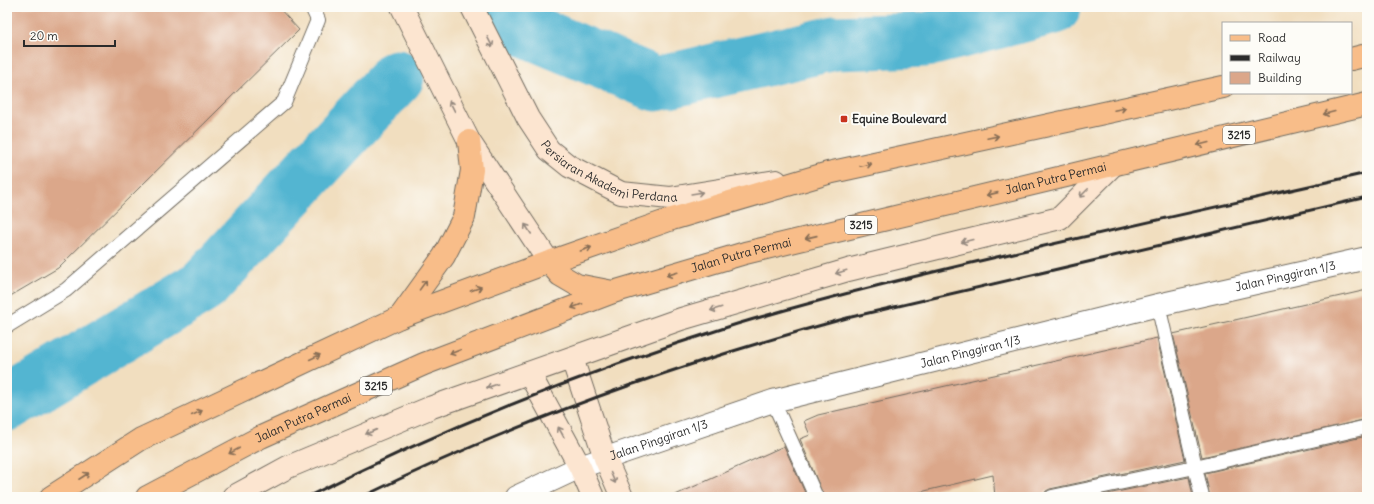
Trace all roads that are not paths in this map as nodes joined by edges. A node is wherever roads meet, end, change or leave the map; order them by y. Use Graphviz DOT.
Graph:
graph roads {
  1 [pos="312,7"];
  2 [pos="402,7"];
  3 [pos="472,7"];
  4 [pos="1367,56"];
  5 [pos="1352,59"];
  6 [pos="1222,87"];
  7 [pos="1367,104"];
  8 [pos="469,141"];
  9 [pos="1112,166"];
  10 [pos="828,173"];
  11 [pos="1367,258"];
  12 [pos="549,262"];
  13 [pos="613,292"];
  14 [pos="1158,305"];
  15 [pos="400,317"];
  16 [pos="7,326"];
  17 [pos="572,358"];
  18 [pos="529,373"];
  19 [pos="773,401"];
  20 [pos="1367,427"];
  21 [pos="605,458"];
  22 [pos="580,466"];
  23 [pos="1195,467"];
  24 [pos="51,497"];
  25 [pos="147,497"];
  26 [pos="233,497"];
  27 [pos="516,497"];
  28 [pos="593,497"];
  29 [pos="622,497"];
  30 [pos="816,497"];
  31 [pos="1052,497"];
  32 [pos="1202,497"];
  1 -- 16 [label="lane"];
  8 -- 2 [label="street, one-way"];
  3 -- 10 [label="street, Persiaran Akademi Perdana, one-way"];
  4 -- 5 [label="main road"];
  10 -- 6 [label="main road, one-way"];
  7 -- 9 [label="main road, Jalan Putra Permai / 3215, one-way"];
  12 -- 8 [label="street, one-way"];
  15 -- 8 [label="main road, one-way"];
  9 -- 13 [label="main road, Jalan Putra Permai / 3215, one-way"];
  9 -- 17 [label="street, one-way"];
  12 -- 10 [label="main road, one-way"];
  11 -- 14 [label="street, Jalan Pinggiran 1/3"];
  12 -- 13 [label="main road"];
  15 -- 12 [label="main road, one-way"];
  13 -- 25 [label="main road, Jalan Putra Permai / 3215, one-way"];
  14 -- 19 [label="street, Jalan Pinggiran 1/3"];
  14 -- 23 [label="lane"];
  24 -- 15 [label="main road, one-way"];
  17 -- 18 [label="street"];
  17 -- 21 [label="street"];
  22 -- 18 [label="street, one-way"];
  18 -- 26 [label="street, one-way"];
  19 -- 21 [label="street, Jalan Pinggiran 1/3"];
  19 -- 30 [label="lane"];
  20 -- 23 [label="lane"];
  21 -- 22 [label="street, Jalan Pinggiran 1/3"];
  21 -- 29 [label="street, one-way"];
  22 -- 27 [label="street, Jalan Pinggiran 1/3"];
  22 -- 28 [label="street"];
  23 -- 31 [label="lane"];
  23 -- 32 [label="lane"];
}
